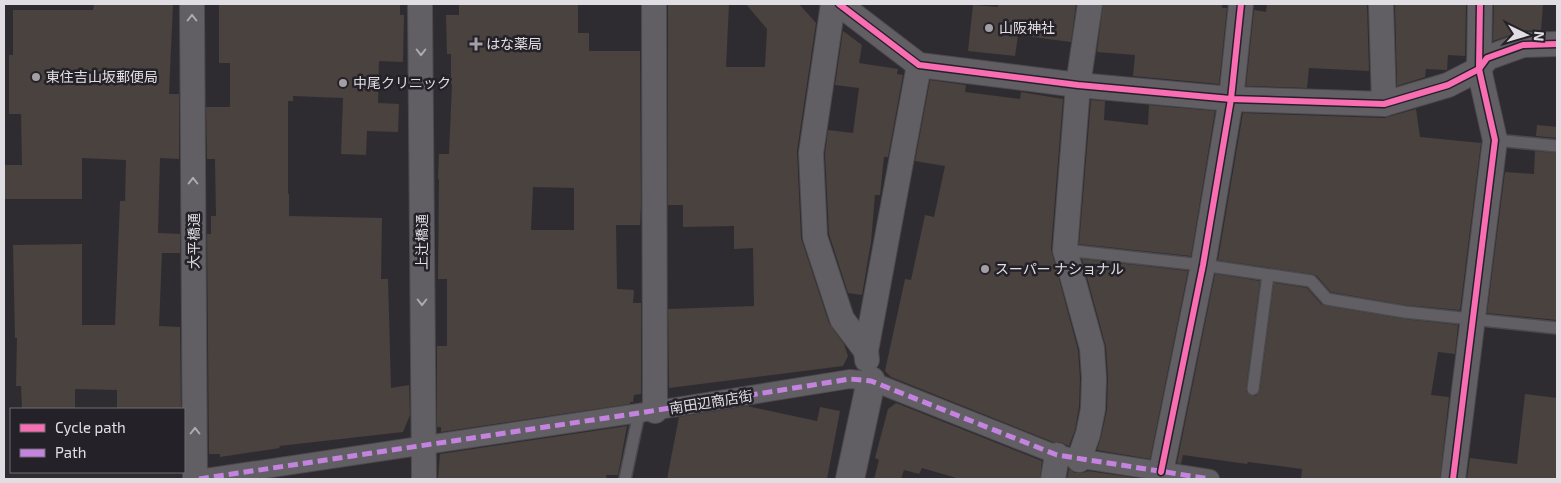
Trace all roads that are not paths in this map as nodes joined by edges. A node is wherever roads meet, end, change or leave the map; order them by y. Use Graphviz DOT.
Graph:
graph roads {
  1 [pos="192,4"];
  2 [pos="420,4"];
  3 [pos="654,4"];
  4 [pos="833,4"];
  5 [pos="839,4"];
  6 [pos="1090,4"];
  7 [pos="1241,4"];
  8 [pos="1382,4"];
  9 [pos="1480,4"];
  10 [pos="1557,44"];
  11 [pos="919,65"];
  12 [pos="1479,69"];
  13 [pos="1078,85"];
  14 [pos="1231,99"];
  15 [pos="1384,104"];
  16 [pos="1495,140"];
  17 [pos="1557,146"];
  18 [pos="1065,250"];
  19 [pos="1203,265"];
  20 [pos="1268,275"];
  21 [pos="1472,319"];
  22 [pos="1557,328"];
  23 [pos="866,351"];
  24 [pos="871,381"];
  25 [pos="1253,389"];
  26 [pos="647,412"];
  27 [pos="423,446"];
  28 [pos="1068,457"];
  29 [pos="1162,472"];
  30 [pos="195,479"];
  31 [pos="199,479"];
  32 [pos="424,479"];
  33 [pos="626,479"];
  34 [pos="850,479"];
  35 [pos="1054,479"];
  36 [pos="1210,479"];
  37 [pos="1453,479"];
  30 -- 1 [label="street, 大平橋通, one-way"];
  2 -- 27 [label="street, 上辻橋通, one-way"];
  3 -- 26 [label="street"];
  4 -- 23 [label="street"];
  5 -- 11 [label="street"];
  6 -- 13 [label="street"];
  7 -- 14 [label="street"];
  8 -- 15 [label="street"];
  9 -- 12 [label="street"];
  10 -- 12 [label="street"];
  11 -- 13 [label="street"];
  11 -- 23 [label="street"];
  12 -- 15 [label="street"];
  12 -- 16 [label="street"];
  13 -- 14 [label="street"];
  13 -- 18 [label="street"];
  14 -- 15 [label="street"];
  14 -- 19 [label="street"];
  16 -- 17 [label="lane"];
  16 -- 21 [label="street"];
  18 -- 19 [label="lane"];
  18 -- 28 [label="street"];
  19 -- 20 [label="lane"];
  19 -- 29 [label="street"];
  20 -- 21 [label="lane"];
  20 -- 25 [label="lane"];
  21 -- 22 [label="lane"];
  21 -- 37 [label="street"];
  23 -- 24 [label="street"];
  24 -- 26 [label="street, 南田辺商店街"];
  24 -- 28 [label="street, 南田辺商店街"];
  24 -- 34 [label="street"];
  26 -- 27 [label="street, 南田辺商店街"];
  26 -- 33 [label="lane"];
  27 -- 31 [label="street, 南田辺商店街"];
  27 -- 32 [label="street, 上辻橋通"];
  28 -- 29 [label="street, 南田辺商店街"];
  28 -- 35 [label="street"];
  29 -- 36 [label="street, 南田辺商店街"];
}
